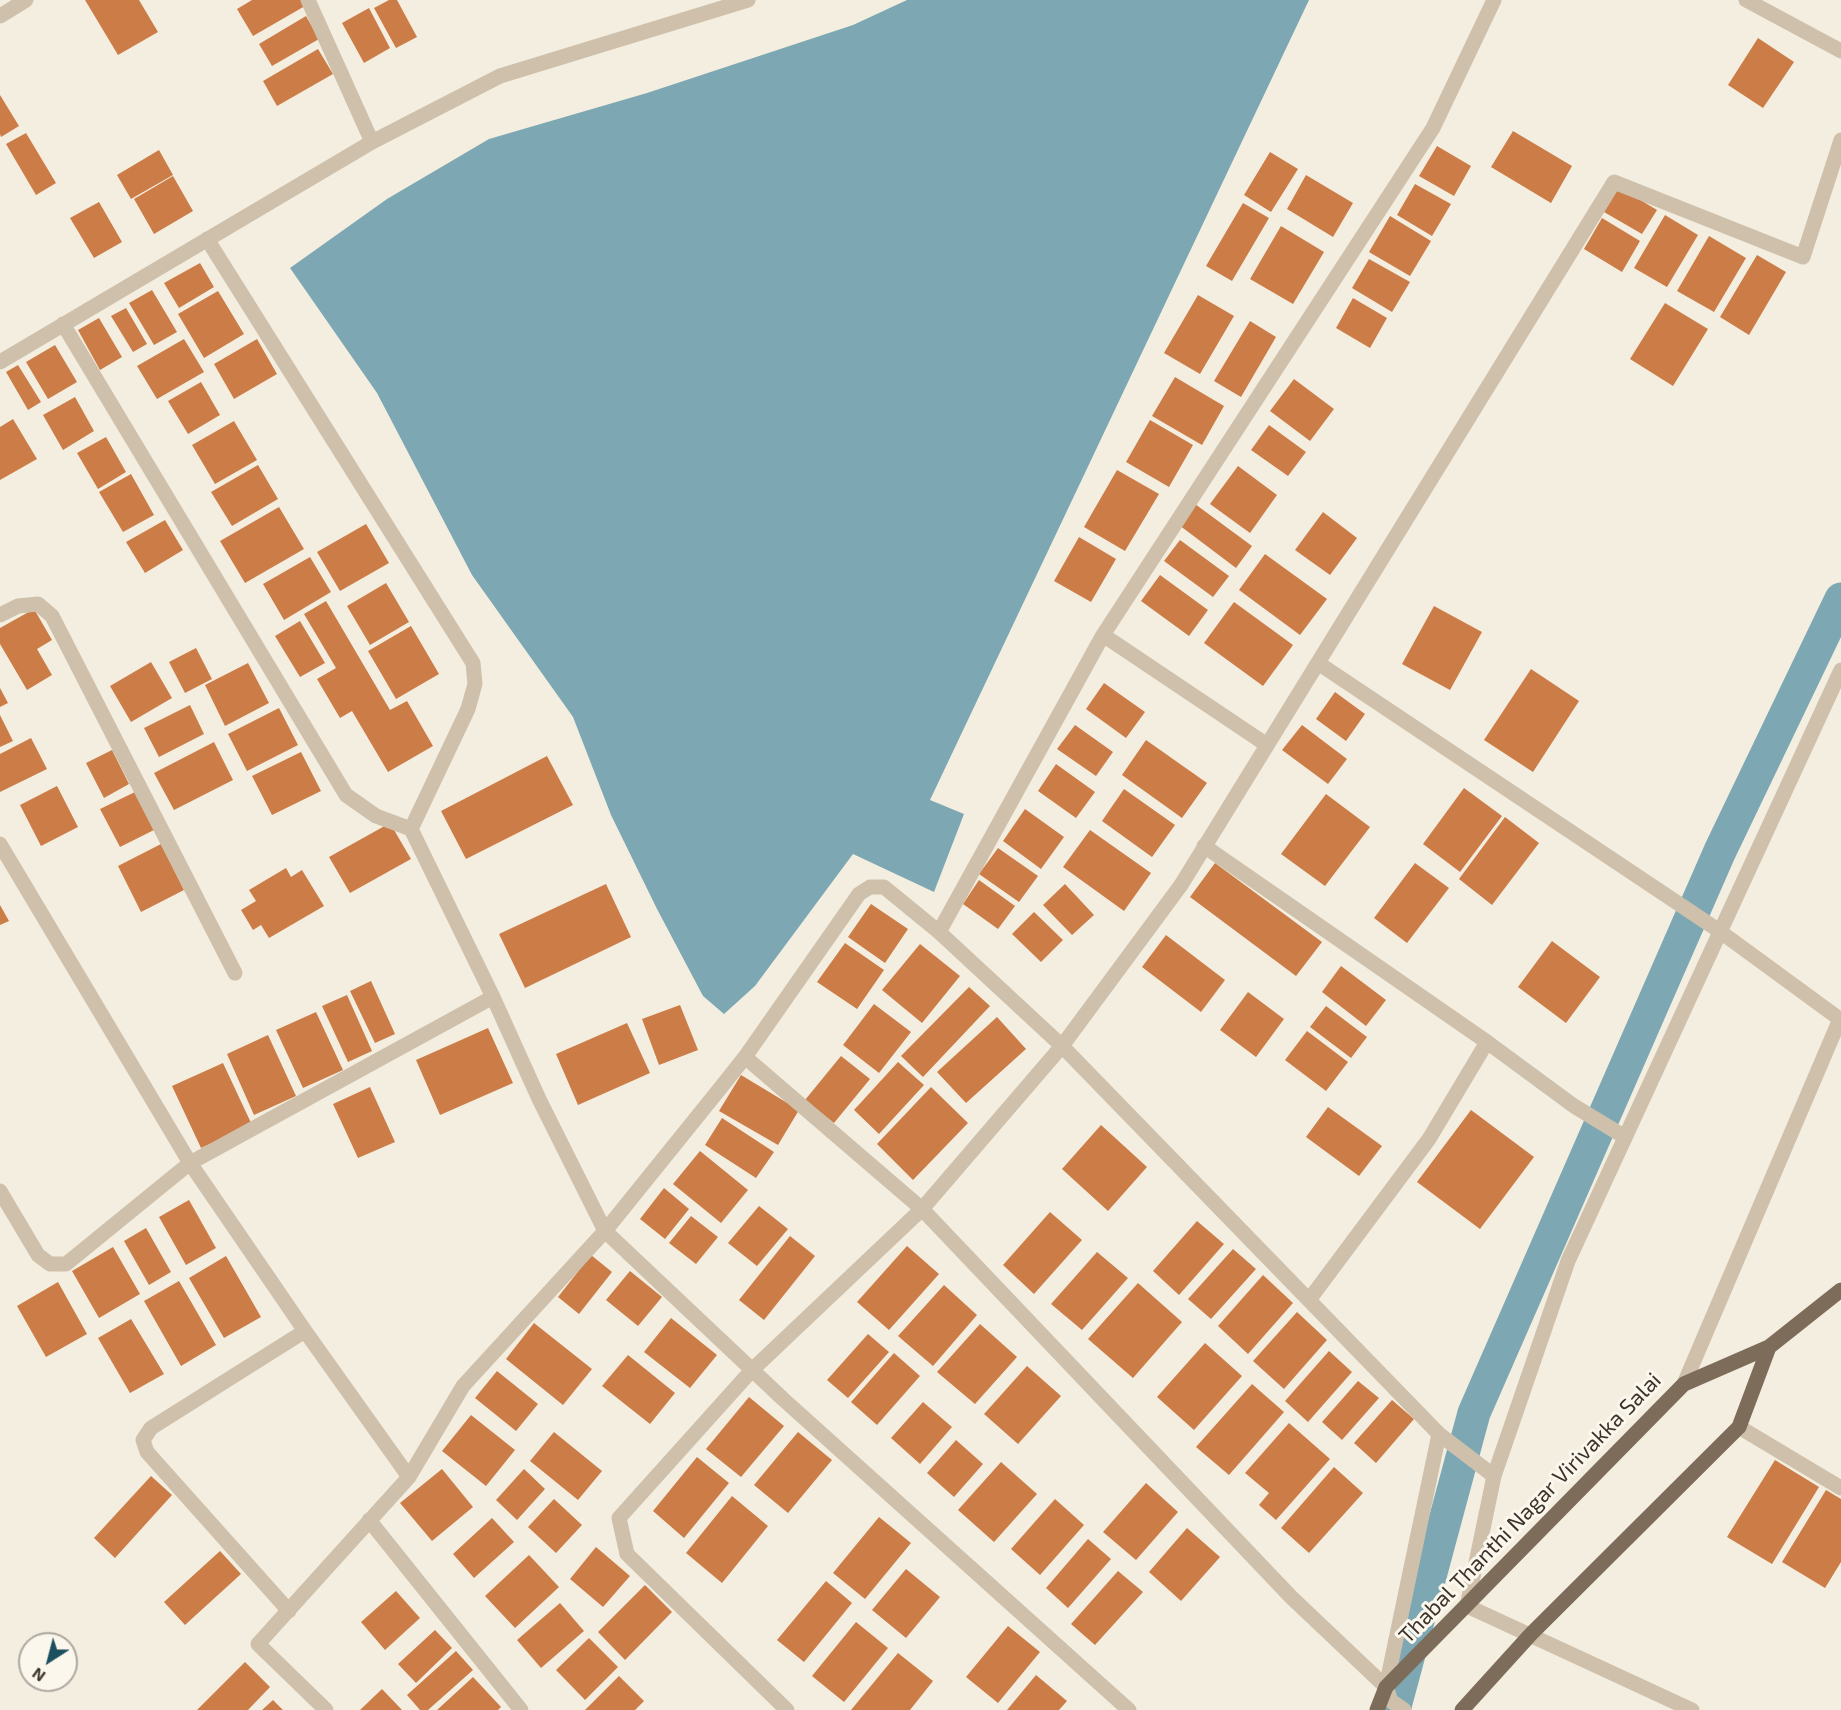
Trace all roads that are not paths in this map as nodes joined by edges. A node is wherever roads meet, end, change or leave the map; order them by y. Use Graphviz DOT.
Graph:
graph roads {
  1 [pos="26,0"];
  2 [pos="308,0"];
  3 [pos="748,0"];
  4 [pos="1494,0"];
  5 [pos="1746,0"];
  6 [pos="1,12"];
  7 [pos="1841,51"];
  8 [pos="1841,140"];
  9 [pos="372,141"];
  10 [pos="207,239"];
  11 [pos="63,324"];
  12 [pos="0,362"];
  13 [pos="0,615"];
  14 [pos="1102,635"];
  15 [pos="1318,663"];
  16 [pos="1841,670"];
  17 [pos="1267,745"];
  18 [pos="411,829"];
  19 [pos="0,844"];
  20 [pos="1204,846"];
  21 [pos="1719,931"];
  22 [pos="939,932"];
  23 [pos="235,973"];
  24 [pos="493,997"];
  25 [pos="1840,1019"];
  26 [pos="1487,1042"];
  27 [pos="1062,1046"];
  28 [pos="745,1057"];
  29 [pos="1624,1137"];
  30 [pos="190,1163"];
  31 [pos="0,1191"];
  32 [pos="922,1209"];
  33 [pos="605,1231"];
  34 [pos="1841,1290"];
  35 [pos="1309,1300"];
  36 [pos="305,1331"];
  37 [pos="1769,1347"];
  38 [pos="752,1370"];
  39 [pos="1684,1384"];
  40 [pos="1739,1427"];
  41 [pos="1440,1435"];
  42 [pos="1493,1475"];
  43 [pos="409,1477"];
  44 [pos="1841,1488"];
  45 [pos="369,1520"];
  46 [pos="1467,1606"];
  47 [pos="289,1611"];
  48 [pos="1531,1634"];
  49 [pos="1393,1699"];
  50 [pos="326,1710"];
  51 [pos="521,1710"];
  52 [pos="787,1710"];
  53 [pos="1129,1710"];
  54 [pos="1377,1710"];
  55 [pos="1462,1710"];
  56 [pos="1692,1710"];
  1 -- 6 [label="street"];
  2 -- 9 [label="street"];
  3 -- 9 [label="street"];
  4 -- 14 [label="street"];
  5 -- 7 [label="street"];
  8 -- 15 [label="street"];
  9 -- 10 [label="street"];
  10 -- 11 [label="street"];
  10 -- 18 [label="street"];
  11 -- 12 [label="street"];
  11 -- 18 [label="street"];
  13 -- 23 [label="street"];
  14 -- 17 [label="street"];
  14 -- 22 [label="street"];
  15 -- 17 [label="street"];
  15 -- 21 [label="street"];
  16 -- 21 [label="street"];
  17 -- 20 [label="street"];
  18 -- 24 [label="street"];
  19 -- 30 [label="street"];
  20 -- 26 [label="street"];
  20 -- 27 [label="street"];
  21 -- 25 [label="street"];
  21 -- 29 [label="street"];
  22 -- 27 [label="street"];
  22 -- 28 [label="street"];
  24 -- 30 [label="street"];
  24 -- 33 [label="street"];
  25 -- 39 [label="street"];
  26 -- 29 [label="street"];
  26 -- 35 [label="street"];
  27 -- 32 [label="street"];
  27 -- 35 [label="street"];
  28 -- 32 [label="street"];
  28 -- 33 [label="street"];
  29 -- 42 [label="street"];
  30 -- 31 [label="street"];
  30 -- 36 [label="street"];
  32 -- 38 [label="street"];
  32 -- 49 [label="street"];
  33 -- 38 [label="street"];
  33 -- 43 [label="street"];
  34 -- 37 [label="main road, Thabal Thanthi Nagar Virivakka Salai"];
  35 -- 41 [label="street"];
  36 -- 43 [label="street"];
  36 -- 47 [label="street"];
  37 -- 39 [label="main road, Thabal Thanthi Nagar Virivakka Salai"];
  37 -- 40 [label="main road"];
  38 -- 52 [label="street"];
  38 -- 53 [label="street"];
  39 -- 46 [label="main road, Thabal Thanthi Nagar Virivakka Salai"];
  40 -- 44 [label="street"];
  40 -- 48 [label="main road"];
  41 -- 42 [label="street"];
  41 -- 49 [label="street"];
  42 -- 46 [label="street"];
  43 -- 45 [label="street"];
  45 -- 47 [label="street"];
  45 -- 51 [label="street"];
  46 -- 48 [label="street"];
  46 -- 49 [label="main road, Thabal Thanthi Nagar Virivakka Salai"];
  47 -- 50 [label="street"];
  48 -- 55 [label="main road"];
  48 -- 56 [label="street"];
  49 -- 54 [label="main road, Thabal Thanthi Nagar Virivakka Salai"];
}
